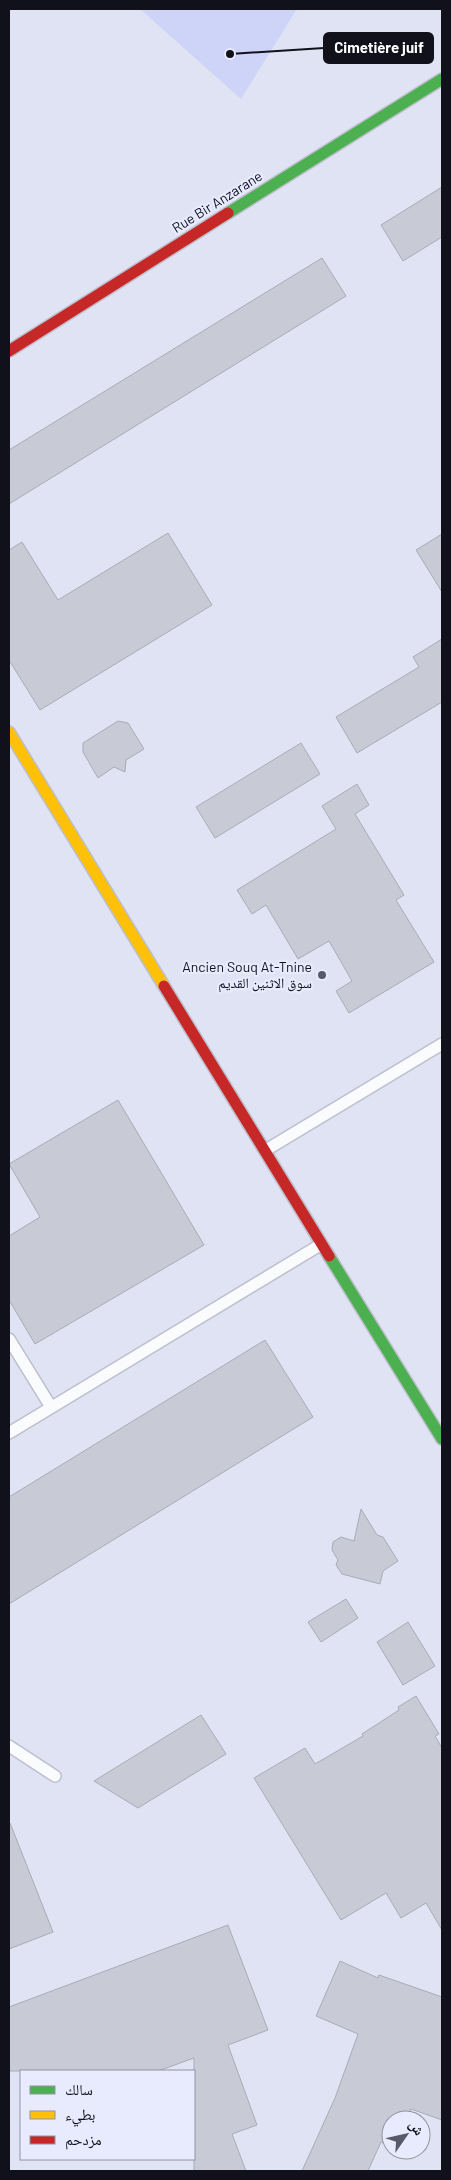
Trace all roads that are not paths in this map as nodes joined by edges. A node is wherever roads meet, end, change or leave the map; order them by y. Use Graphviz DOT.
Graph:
graph roads {
  1 [pos="442,79"];
  2 [pos="9,351"];
  3 [pos="9,732"];
  4 [pos="442,1044"];
  5 [pos="266,1150"];
  6 [pos="320,1245"];
  7 [pos="9,1339"];
  8 [pos="51,1407"];
  9 [pos="9,1433"];
  10 [pos="442,1439"];
  11 [pos="9,1746"];
  12 [pos="55,1776"];
  1 -- 2 [label="street, Rue Bir Anzarane"];
  3 -- 5 [label="street"];
  4 -- 5 [label="lane"];
  5 -- 6 [label="street"];
  6 -- 8 [label="lane"];
  6 -- 10 [label="street"];
  7 -- 8 [label="lane"];
  8 -- 9 [label="lane"];
  11 -- 12 [label="lane"];
}
